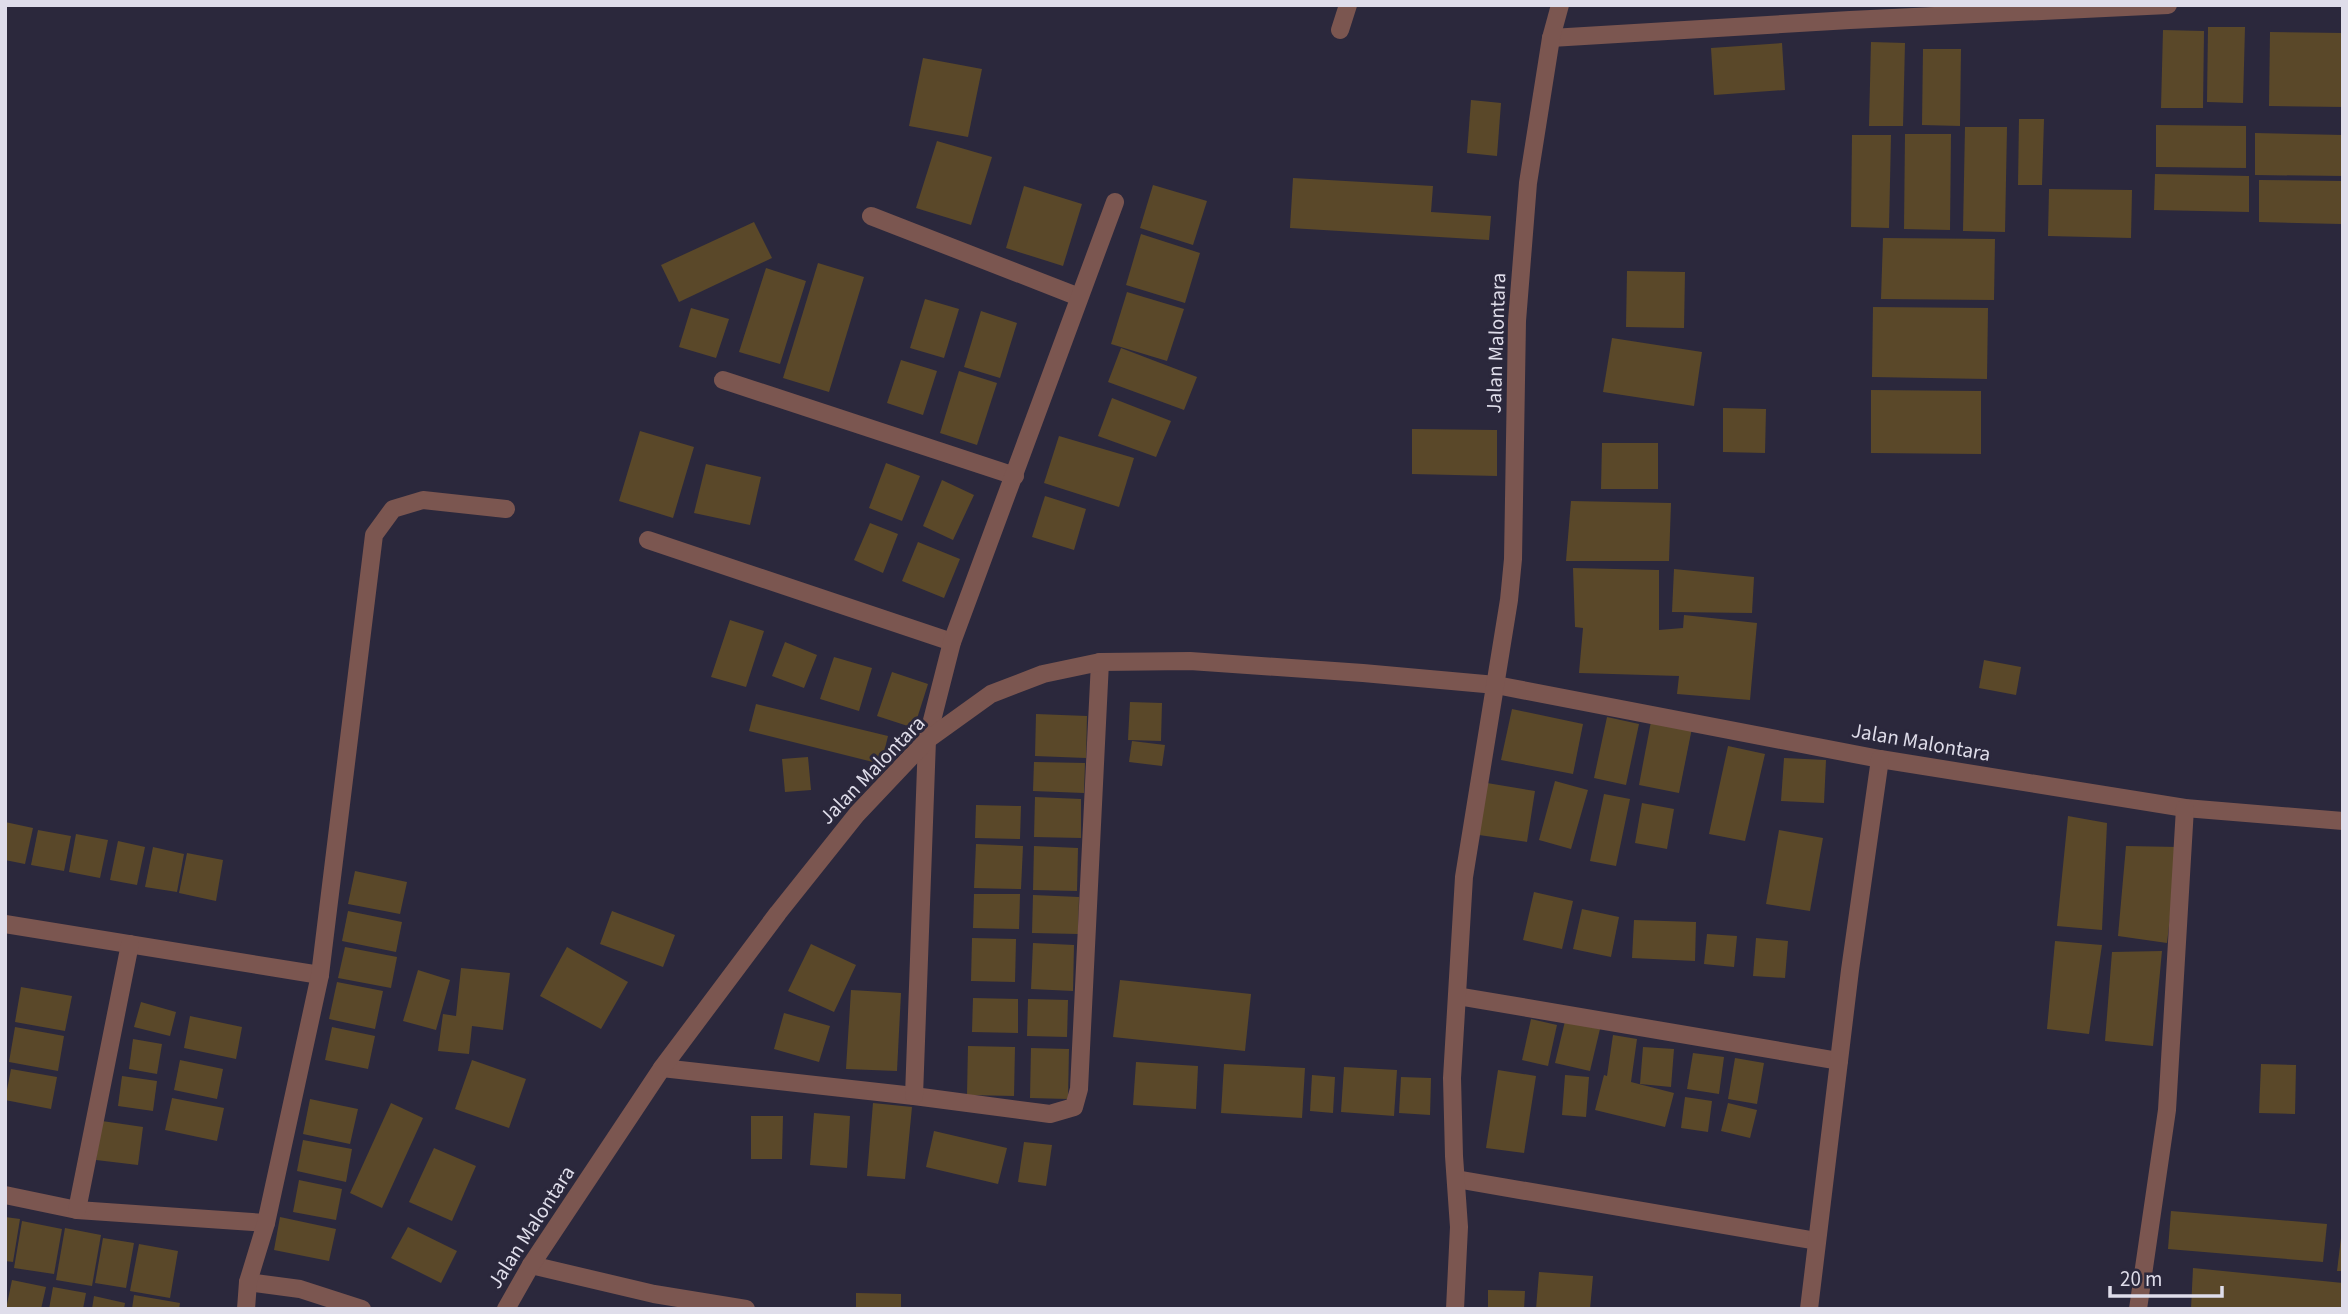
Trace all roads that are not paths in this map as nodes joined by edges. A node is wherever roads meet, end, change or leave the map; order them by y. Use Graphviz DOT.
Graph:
graph roads {
  1 [pos="1348,5"];
  2 [pos="1560,5"];
  3 [pos="2168,5"];
  4 [pos="1340,30"];
  5 [pos="1552,38"];
  6 [pos="1115,202"];
  7 [pos="871,216"];
  8 [pos="1079,297"];
  9 [pos="723,380"];
  10 [pos="1014,476"];
  11 [pos="506,509"];
  12 [pos="648,540"];
  13 [pos="952,642"];
  14 [pos="1100,662"];
  15 [pos="1496,685"];
  16 [pos="927,740"];
  17 [pos="1880,759"];
  18 [pos="2185,808"];
  19 [pos="2343,821"];
  20 [pos="5,924"];
  21 [pos="130,944"];
  22 [pos="320,975"];
  23 [pos="1457,996"];
  24 [pos="1839,1061"];
  25 [pos="662,1069"];
  26 [pos="914,1096"];
  27 [pos="1455,1179"];
  28 [pos="5,1195"];
  29 [pos="77,1210"];
  30 [pos="265,1223"];
  31 [pos="1817,1241"];
  32 [pos="531,1265"];
  33 [pos="248,1282"];
  34 [pos="246,1309"];
  35 [pos="362,1309"];
  36 [pos="506,1309"];
  37 [pos="746,1309"];
  38 [pos="1455,1309"];
  39 [pos="1809,1309"];
  40 [pos="2138,1309"];
  1 -- 4 [label="street"];
  2 -- 5 [label="street, Jalan Malontara"];
  3 -- 5 [label="street"];
  5 -- 15 [label="street, Jalan Malontara"];
  6 -- 8 [label="street"];
  7 -- 8 [label="street"];
  8 -- 10 [label="street"];
  9 -- 10 [label="street"];
  10 -- 13 [label="street"];
  11 -- 22 [label="street"];
  12 -- 13 [label="street"];
  13 -- 16 [label="street"];
  14 -- 15 [label="street, Jalan Malontara"];
  14 -- 16 [label="street, Jalan Malontara"];
  14 -- 26 [label="street"];
  15 -- 17 [label="street, Jalan Malontara"];
  15 -- 23 [label="street"];
  16 -- 25 [label="street, Jalan Malontara"];
  16 -- 26 [label="street"];
  17 -- 18 [label="street, Jalan Malontara"];
  17 -- 24 [label="street"];
  18 -- 19 [label="street, Jalan Malontara"];
  18 -- 40 [label="street"];
  20 -- 21 [label="street"];
  21 -- 22 [label="street"];
  21 -- 29 [label="street"];
  22 -- 30 [label="street"];
  23 -- 24 [label="street"];
  23 -- 27 [label="street"];
  24 -- 31 [label="street"];
  25 -- 26 [label="street"];
  25 -- 32 [label="street, Jalan Malontara"];
  27 -- 31 [label="street"];
  27 -- 38 [label="street"];
  28 -- 29 [label="street"];
  29 -- 30 [label="street"];
  30 -- 33 [label="street"];
  31 -- 39 [label="street"];
  32 -- 36 [label="street, Jalan Malontara"];
  32 -- 37 [label="street"];
  33 -- 34 [label="street"];
  33 -- 35 [label="street"];
}
